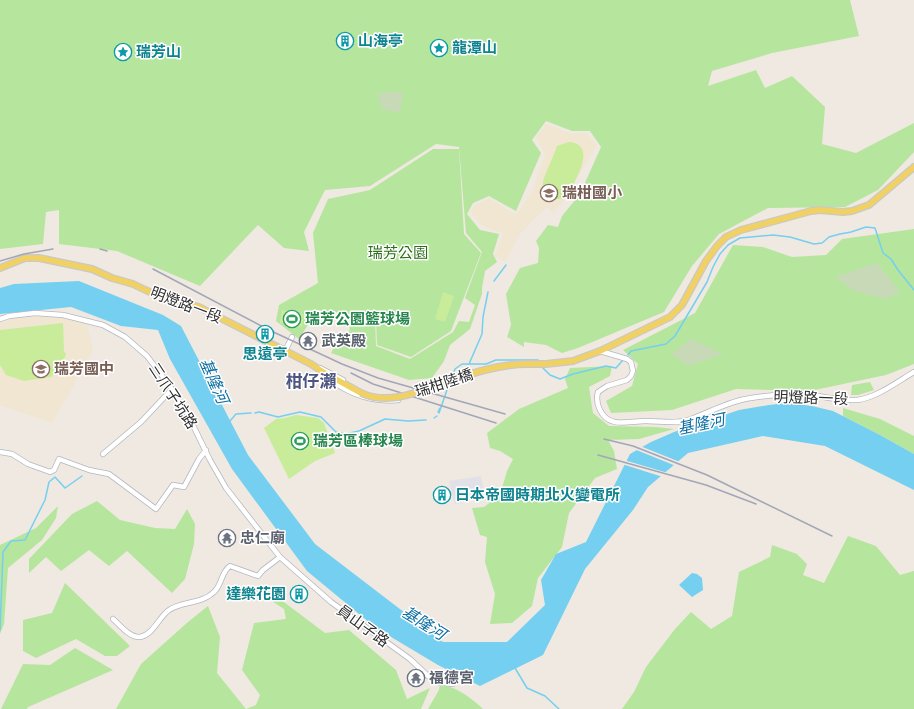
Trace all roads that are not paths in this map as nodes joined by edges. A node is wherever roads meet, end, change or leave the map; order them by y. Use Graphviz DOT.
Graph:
graph roads {
  1 [pos="914,167"];
  2 [pos="0,268"];
  3 [pos="0,319"];
  4 [pos="292,337"];
  5 [pos="285,351"];
  6 [pos="600,351"];
  7 [pos="311,364"];
  8 [pos="914,372"];
  9 [pos="439,382"];
  10 [pos="442,387"];
  11 [pos="172,389"];
  12 [pos="361,394"];
  13 [pos="206,450"];
  14 [pos="0,452"];
  15 [pos="103,454"];
  16 [pos="280,556"];
  17 [pos="112,619"];
  18 [pos="453,684"];
  1 -- 6 [label="main road"];
  2 -- 5 [label="main road, 明燈路一段"];
  3 -- 11 [label="street, 三爪子坑路"];
  4 -- 5 [label="street"];
  5 -- 7 [label="main road, 明燈路一段"];
  6 -- 8 [label="street, 明燈路一段"];
  6 -- 12 [label="main road, 瑞柑陸橋, bridge"];
  7 -- 7 [label="street"];
  7 -- 12 [label="main road, 明燈路一段"];
  9 -- 10 [label="street"];
  11 -- 13 [label="street, 三爪子坑路"];
  11 -- 15 [label="street"];
  13 -- 14 [label="street"];
  13 -- 16 [label="street, 三爪子坑路"];
  16 -- 17 [label="street"];
  16 -- 18 [label="street, 員山子路"];
}
